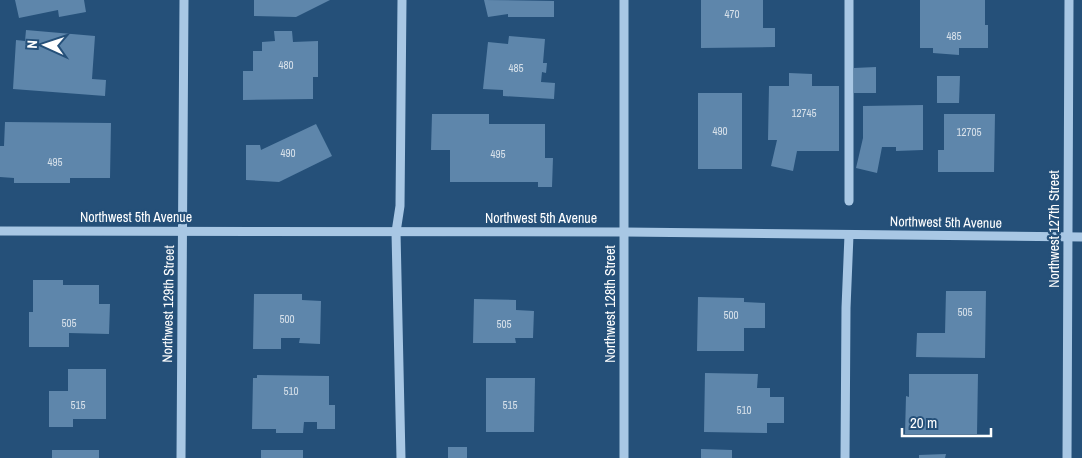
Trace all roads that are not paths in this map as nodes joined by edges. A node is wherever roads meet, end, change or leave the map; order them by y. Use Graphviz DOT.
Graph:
graph roads {
  1 [pos="184,0"];
  2 [pos="402,0"];
  3 [pos="624,0"];
  4 [pos="849,0"];
  5 [pos="1069,0"];
  6 [pos="849,201"];
  7 [pos="0,231"];
  8 [pos="183,231"];
  9 [pos="396,232"];
  10 [pos="624,232"];
  11 [pos="849,235"];
  12 [pos="1068,237"];
  13 [pos="1082,237"];
  14 [pos="180,458"];
  15 [pos="401,458"];
  16 [pos="624,458"];
  17 [pos="845,458"];
  18 [pos="1068,458"];
  1 -- 8 [label="street, Northwest 129th Street"];
  2 -- 9 [label="street"];
  3 -- 10 [label="street, Northwest 128th Street"];
  4 -- 6 [label="street"];
  5 -- 12 [label="street, Northwest 127th Street"];
  7 -- 8 [label="street, Northwest 5th Avenue"];
  8 -- 9 [label="street, Northwest 5th Avenue"];
  8 -- 14 [label="street, Northwest 129th Street"];
  9 -- 10 [label="street, Northwest 5th Avenue"];
  9 -- 15 [label="street"];
  10 -- 11 [label="street, Northwest 5th Avenue"];
  10 -- 16 [label="street, Northwest 128th Street"];
  11 -- 12 [label="street, Northwest 5th Avenue"];
  11 -- 17 [label="street"];
  12 -- 13 [label="street, Northwest 5th Avenue"];
  12 -- 18 [label="street, Northwest 127th Street"];
}
